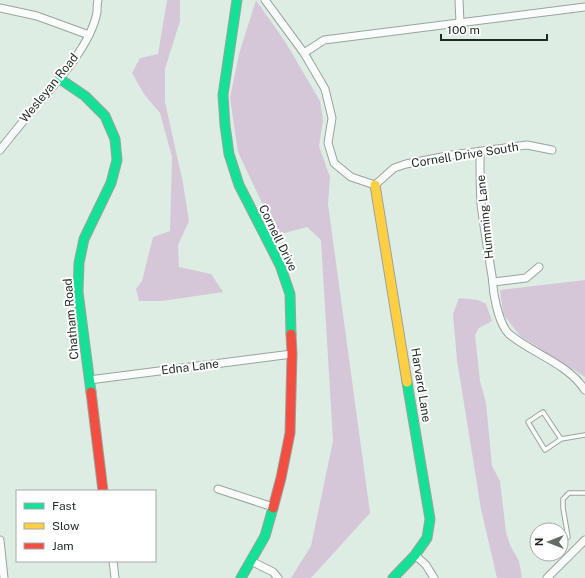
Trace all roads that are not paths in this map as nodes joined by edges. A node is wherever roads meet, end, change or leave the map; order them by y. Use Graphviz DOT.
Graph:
graph roads {
  1 [pos="98,0"];
  2 [pos="237,0"];
  3 [pos="265,0"];
  4 [pos="458,0"];
  5 [pos="585,7"];
  6 [pos="0,8"];
  7 [pos="460,23"];
  8 [pos="89,35"];
  9 [pos="304,53"];
  10 [pos="60,79"];
  11 [pos="0,150"];
  12 [pos="552,150"];
  13 [pos="480,152"];
  14 [pos="375,185"];
  15 [pos="540,267"];
  16 [pos="493,282"];
  17 [pos="292,354"];
  18 [pos="89,380"];
  19 [pos="585,390"];
  20 [pos="585,435"];
  21 [pos="561,438"];
  22 [pos="218,489"];
  23 [pos="104,490"];
  24 [pos="585,493"];
  25 [pos="273,507"];
  26 [pos="565,522"];
  27 [pos="0,540"];
  28 [pos="585,540"];
  29 [pos="415,555"];
  30 [pos="251,561"];
  31 [pos="113,562"];
  32 [pos="4,578"];
  33 [pos="115,578"];
  34 [pos="241,578"];
  35 [pos="278,578"];
  36 [pos="393,578"];
  37 [pos="434,578"];
  38 [pos="547,578"];
  1 -- 8 [label="street, Wesleyan Road"];
  2 -- 17 [label="street, Cornell Drive"];
  3 -- 9 [label="street"];
  4 -- 7 [label="street"];
  5 -- 7 [label="street"];
  6 -- 8 [label="street"];
  7 -- 9 [label="street"];
  8 -- 10 [label="street, Wesleyan Road"];
  9 -- 14 [label="street"];
  10 -- 11 [label="street, Wesleyan Road"];
  10 -- 18 [label="street, Chatham Road"];
  12 -- 13 [label="street, Cornell Drive South"];
  13 -- 14 [label="street, Cornell Drive South"];
  13 -- 16 [label="street, Humming Lane"];
  14 -- 29 [label="street, Harvard Lane"];
  15 -- 16 [label="street"];
  16 -- 19 [label="street, Humming Lane"];
  17 -- 18 [label="street, Edna Lane"];
  17 -- 25 [label="street, Cornell Drive"];
  18 -- 23 [label="street, Chatham Road"];
  20 -- 21 [label="lane"];
  21 -- 21 [label="lane"];
  22 -- 25 [label="street"];
  24 -- 26 [label="lane"];
  25 -- 30 [label="street, Cornell Drive"];
  27 -- 32 [label="street"];
  28 -- 38 [label="street"];
  29 -- 36 [label="street, Harvard Lane"];
  29 -- 37 [label="street"];
  30 -- 34 [label="street, Cornell Drive"];
  30 -- 35 [label="street"];
  31 -- 33 [label="street"];
}
